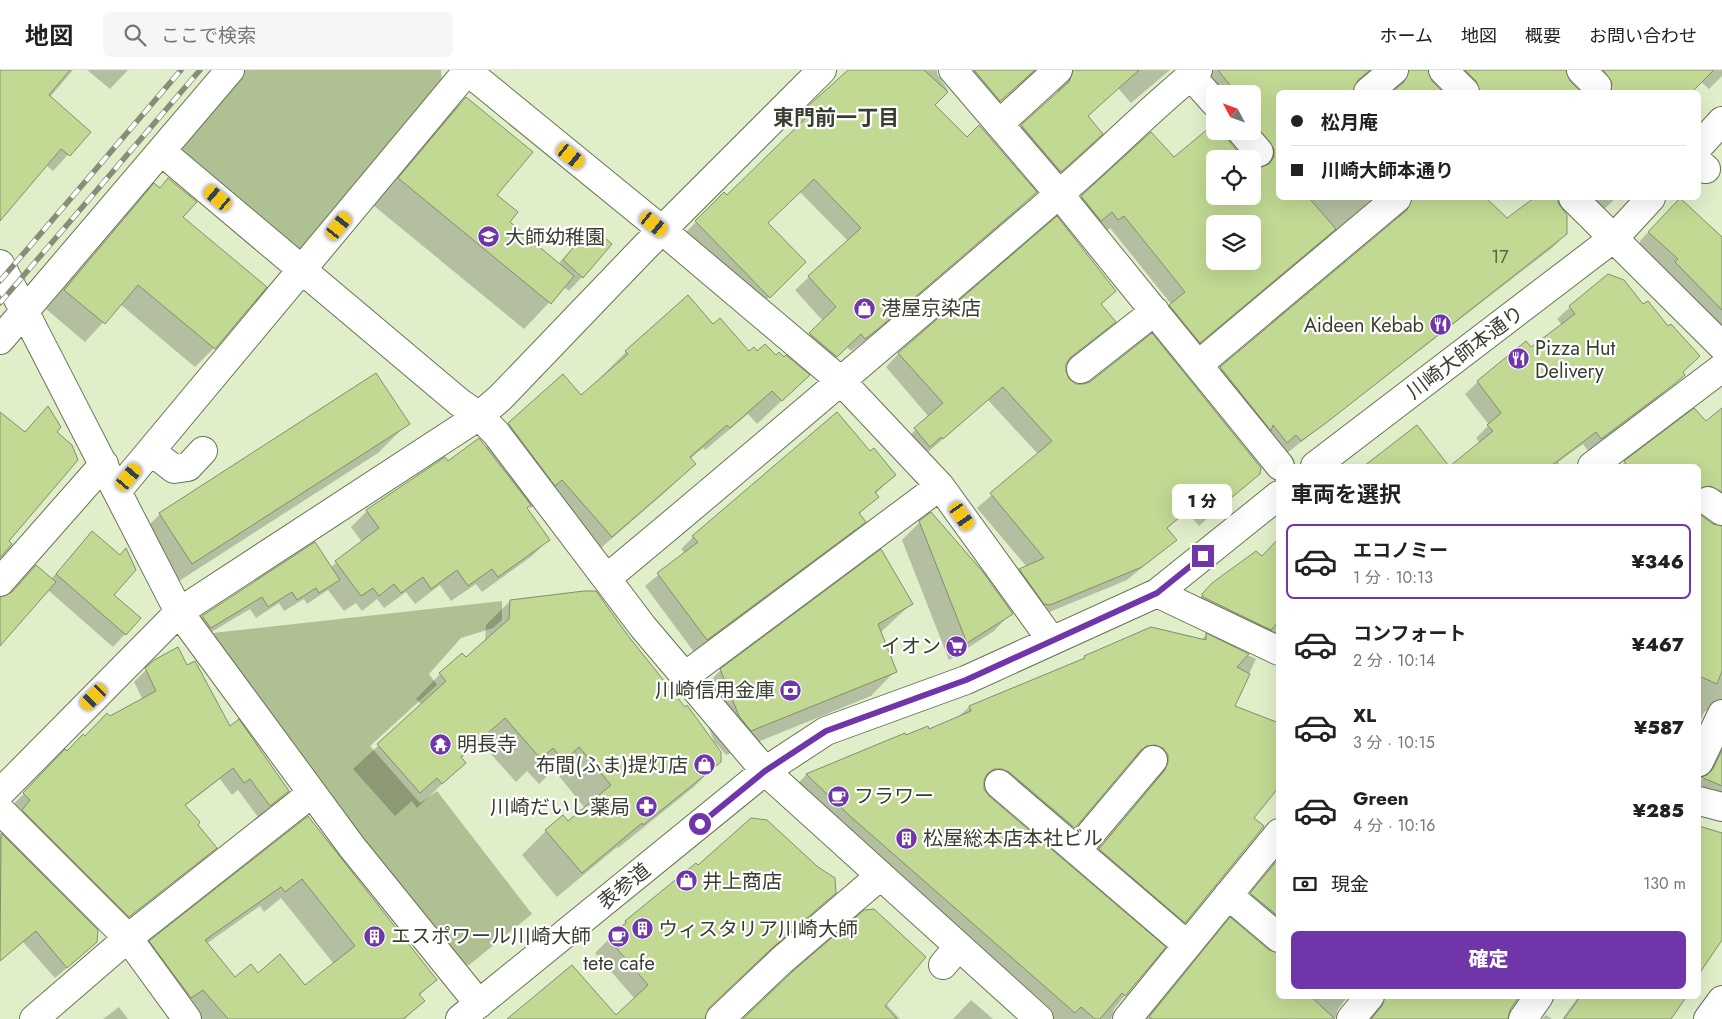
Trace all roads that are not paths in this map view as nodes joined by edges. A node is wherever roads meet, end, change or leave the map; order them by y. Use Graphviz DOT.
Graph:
graph roads {
  1 [pos="230,70"];
  2 [pos="467,70"];
  3 [pos="822,70"];
  4 [pos="953,70"];
  5 [pos="1058,70"];
  6 [pos="1394,70"];
  7 [pos="1443,70"];
  8 [pos="1195,73"];
  9 [pos="1206,90"];
  10 [pos="1370,90"];
  11 [pos="1463,90"];
  12 [pos="1722,121"];
  13 [pos="999,124"];
  14 [pos="1249,140"];
  15 [pos="1258,150"];
  16 [pos="161,151"];
  17 [pos="1701,159"];
  18 [pos="1059,194"];
  19 [pos="1395,200"];
  20 [pos="1575,200"];
  21 [pos="1649,200"];
  22 [pos="662,230"];
  23 [pos="1615,237"];
  24 [pos="0,264"];
  25 [pos="302,270"];
  26 [pos="1155,311"];
  27 [pos="24,312"];
  28 [pos="0,340"];
  29 [pos="1722,346"];
  30 [pos="1198,364"];
  31 [pos="1722,368"];
  32 [pos="1081,369"];
  33 [pos="842,382"];
  34 [pos="478,416"];
  35 [pos="150,451"];
  36 [pos="203,451"];
  37 [pos="104,464"];
  38 [pos="1278,464"];
  39 [pos="1318,464"];
  40 [pos="1595,464"];
  41 [pos="940,486"];
  42 [pos="118,490"];
  43 [pos="1276,497"];
  44 [pos="607,578"];
  45 [pos="1,579"];
  46 [pos="1157,593"];
  47 [pos="179,612"];
  48 [pos="1052,641"];
  49 [pos="1276,650"];
  50 [pos="684,676"];
  51 [pos="1722,714"];
  52 [pos="1701,758"];
  53 [pos="1153,760"];
  54 [pos="765,771"];
  55 [pos="999,784"];
  56 [pos="0,793"];
  57 [pos="312,793"];
  58 [pos="1701,802"];
  59 [pos="1722,807"];
  60 [pos="0,810"];
  61 [pos="1276,837"];
  62 [pos="1076,850"];
  63 [pos="880,876"];
  64 [pos="1228,895"];
  65 [pos="1276,935"];
  66 [pos="128,938"];
  67 [pos="1187,946"];
  68 [pos="1537,999"];
  69 [pos="1722,1000"];
  70 [pos="469,1012"];
  71 [pos="34,1019"];
  72 [pos="187,1019"];
  73 [pos="720,1019"];
  74 [pos="1040,1019"];
  75 [pos="1127,1019"];
  76 [pos="1523,1019"];
  77 [pos="1708,1019"];
  1 -- 16 [label="street"];
  2 -- 22 [label="street"];
  2 -- 25 [label="street"];
  3 -- 22 [label="street"];
  4 -- 13 [label="street"];
  5 -- 13 [label="street"];
  6 -- 10 [label="street"];
  7 -- 11 [label="street"];
  8 -- 9 [label="street"];
  8 -- 18 [label="street"];
  12 -- 17 [label="street"];
  13 -- 18 [label="street"];
  14 -- 15 [label="street"];
  16 -- 25 [label="street"];
  16 -- 27 [label="street"];
  18 -- 26 [label="street"];
  18 -- 33 [label="street"];
  19 -- 30 [label="street"];
  20 -- 23 [label="street"];
  21 -- 23 [label="street, 川崎大師本通り"];
  22 -- 33 [label="street"];
  22 -- 34 [label="street"];
  23 -- 29 [label="street"];
  23 -- 39 [label="street, 川崎大師本通り"];
  24 -- 27 [label="street"];
  25 -- 34 [label="street"];
  25 -- 35 [label="street"];
  26 -- 30 [label="street"];
  26 -- 32 [label="street"];
  27 -- 28 [label="street"];
  27 -- 37 [label="street"];
  30 -- 38 [label="street"];
  31 -- 40 [label="street"];
  33 -- 41 [label="street"];
  33 -- 44 [label="street"];
  34 -- 44 [label="street"];
  34 -- 47 [label="street"];
  35 -- 36 [label="street"];
  35 -- 42 [label="street"];
  37 -- 42 [label="street"];
  37 -- 45 [label="street"];
  41 -- 48 [label="street"];
  41 -- 50 [label="street"];
  42 -- 47 [label="street"];
  43 -- 46 [label="street"];
  44 -- 50 [label="street"];
  46 -- 48 [label="street"];
  46 -- 49 [label="street"];
  47 -- 56 [label="street"];
  47 -- 57 [label="street"];
  48 -- 54 [label="street"];
  50 -- 54 [label="street"];
  51 -- 52 [label="street"];
  53 -- 62 [label="street"];
  54 -- 63 [label="street"];
  54 -- 70 [label="street, 表参道"];
  55 -- 62 [label="street"];
  57 -- 66 [label="street"];
  57 -- 70 [label="street"];
  58 -- 59 [label="street"];
  60 -- 66 [label="street"];
  61 -- 64 [label="street"];
  62 -- 67 [label="street"];
  63 -- 73 [label="street"];
  63 -- 74 [label="street"];
  64 -- 65 [label="street"];
  64 -- 67 [label="street"];
  66 -- 71 [label="street"];
  66 -- 72 [label="street"];
  67 -- 75 [label="street"];
  68 -- 76 [label="street"];
  69 -- 77 [label="street"];
}
